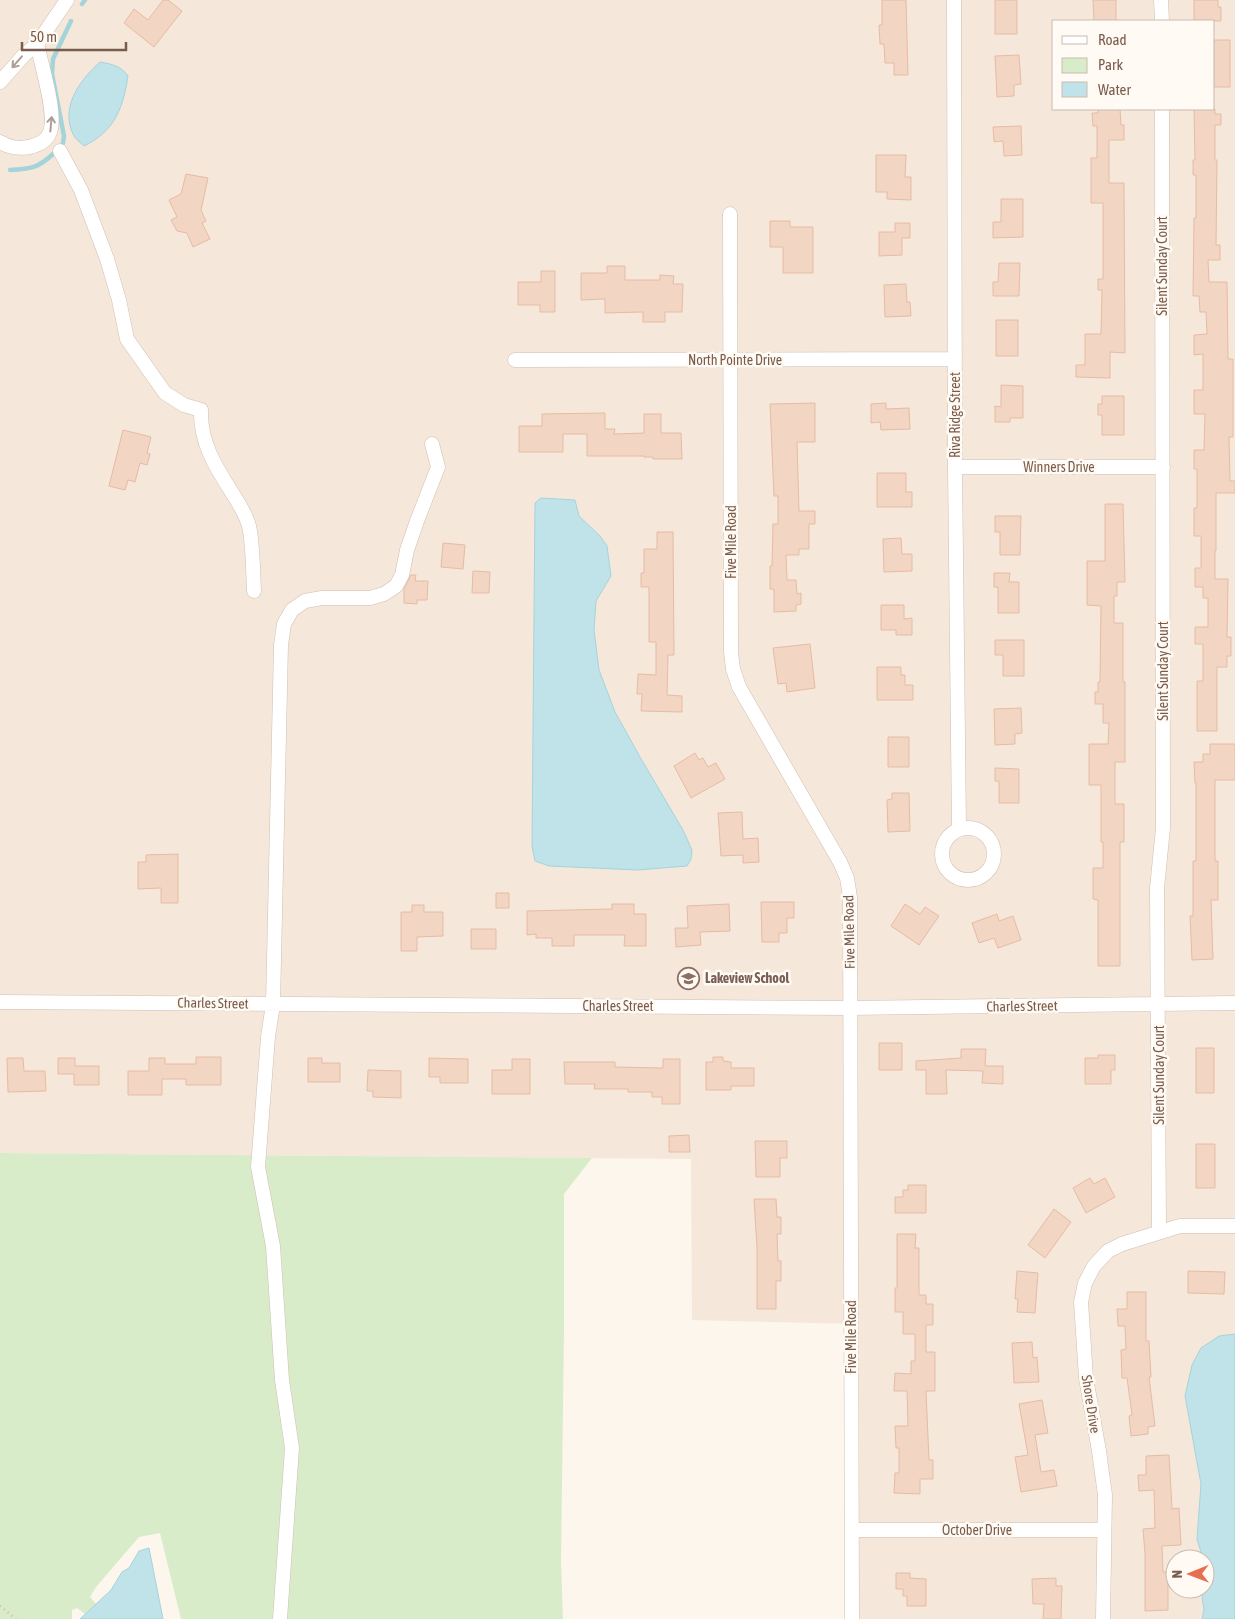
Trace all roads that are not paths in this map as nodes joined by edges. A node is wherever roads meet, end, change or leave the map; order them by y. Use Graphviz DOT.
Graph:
graph roads {
  1 [pos="67,0"];
  2 [pos="954,0"];
  3 [pos="1162,0"];
  4 [pos="1162,20"];
  5 [pos="37,44"];
  6 [pos="0,82"];
  7 [pos="1162,110"];
  8 [pos="0,142"];
  9 [pos="60,151"];
  10 [pos="730,214"];
  11 [pos="955,359"];
  12 [pos="515,360"];
  13 [pos="730,360"];
  14 [pos="432,444"];
  15 [pos="956,467"];
  16 [pos="1163,467"];
  17 [pos="254,591"];
  18 [pos="959,829"];
  19 [pos="0,1002"];
  20 [pos="1235,1003"];
  21 [pos="273,1004"];
  22 [pos="1159,1004"];
  23 [pos="850,1008"];
  24 [pos="1235,1226"];
  25 [pos="1159,1232"];
  26 [pos="852,1530"];
  27 [pos="1103,1530"];
  28 [pos="280,1619"];
  29 [pos="852,1619"];
  30 [pos="1103,1619"];
  1 -- 5 [label="street"];
  2 -- 11 [label="street, Riva Ridge Street"];
  3 -- 4 [label="street"];
  5 -- 6 [label="street, one-way"];
  8 -- 5 [label="street, one-way"];
  7 -- 16 [label="street, Silent Sunday Court"];
  9 -- 17 [label="street"];
  10 -- 13 [label="street, Five Mile Road"];
  11 -- 13 [label="street, North Pointe Drive"];
  11 -- 15 [label="street, Riva Ridge Street"];
  12 -- 13 [label="street, North Pointe Drive"];
  13 -- 23 [label="street, Five Mile Road"];
  14 -- 21 [label="street"];
  15 -- 16 [label="street, Winners Drive"];
  15 -- 18 [label="street, Riva Ridge Street"];
  16 -- 22 [label="street, Silent Sunday Court"];
  19 -- 21 [label="street, Charles Street"];
  20 -- 22 [label="street, Charles Street"];
  21 -- 23 [label="street, Charles Street"];
  21 -- 28 [label="street"];
  22 -- 23 [label="street, Charles Street"];
  22 -- 25 [label="street, Silent Sunday Court"];
  23 -- 26 [label="street, Five Mile Road"];
  24 -- 25 [label="street, Shore Drive"];
  25 -- 27 [label="street, Shore Drive"];
  26 -- 27 [label="street, October Drive"];
  26 -- 29 [label="street, Five Mile Road"];
  27 -- 30 [label="street, Shore Drive"];
}
